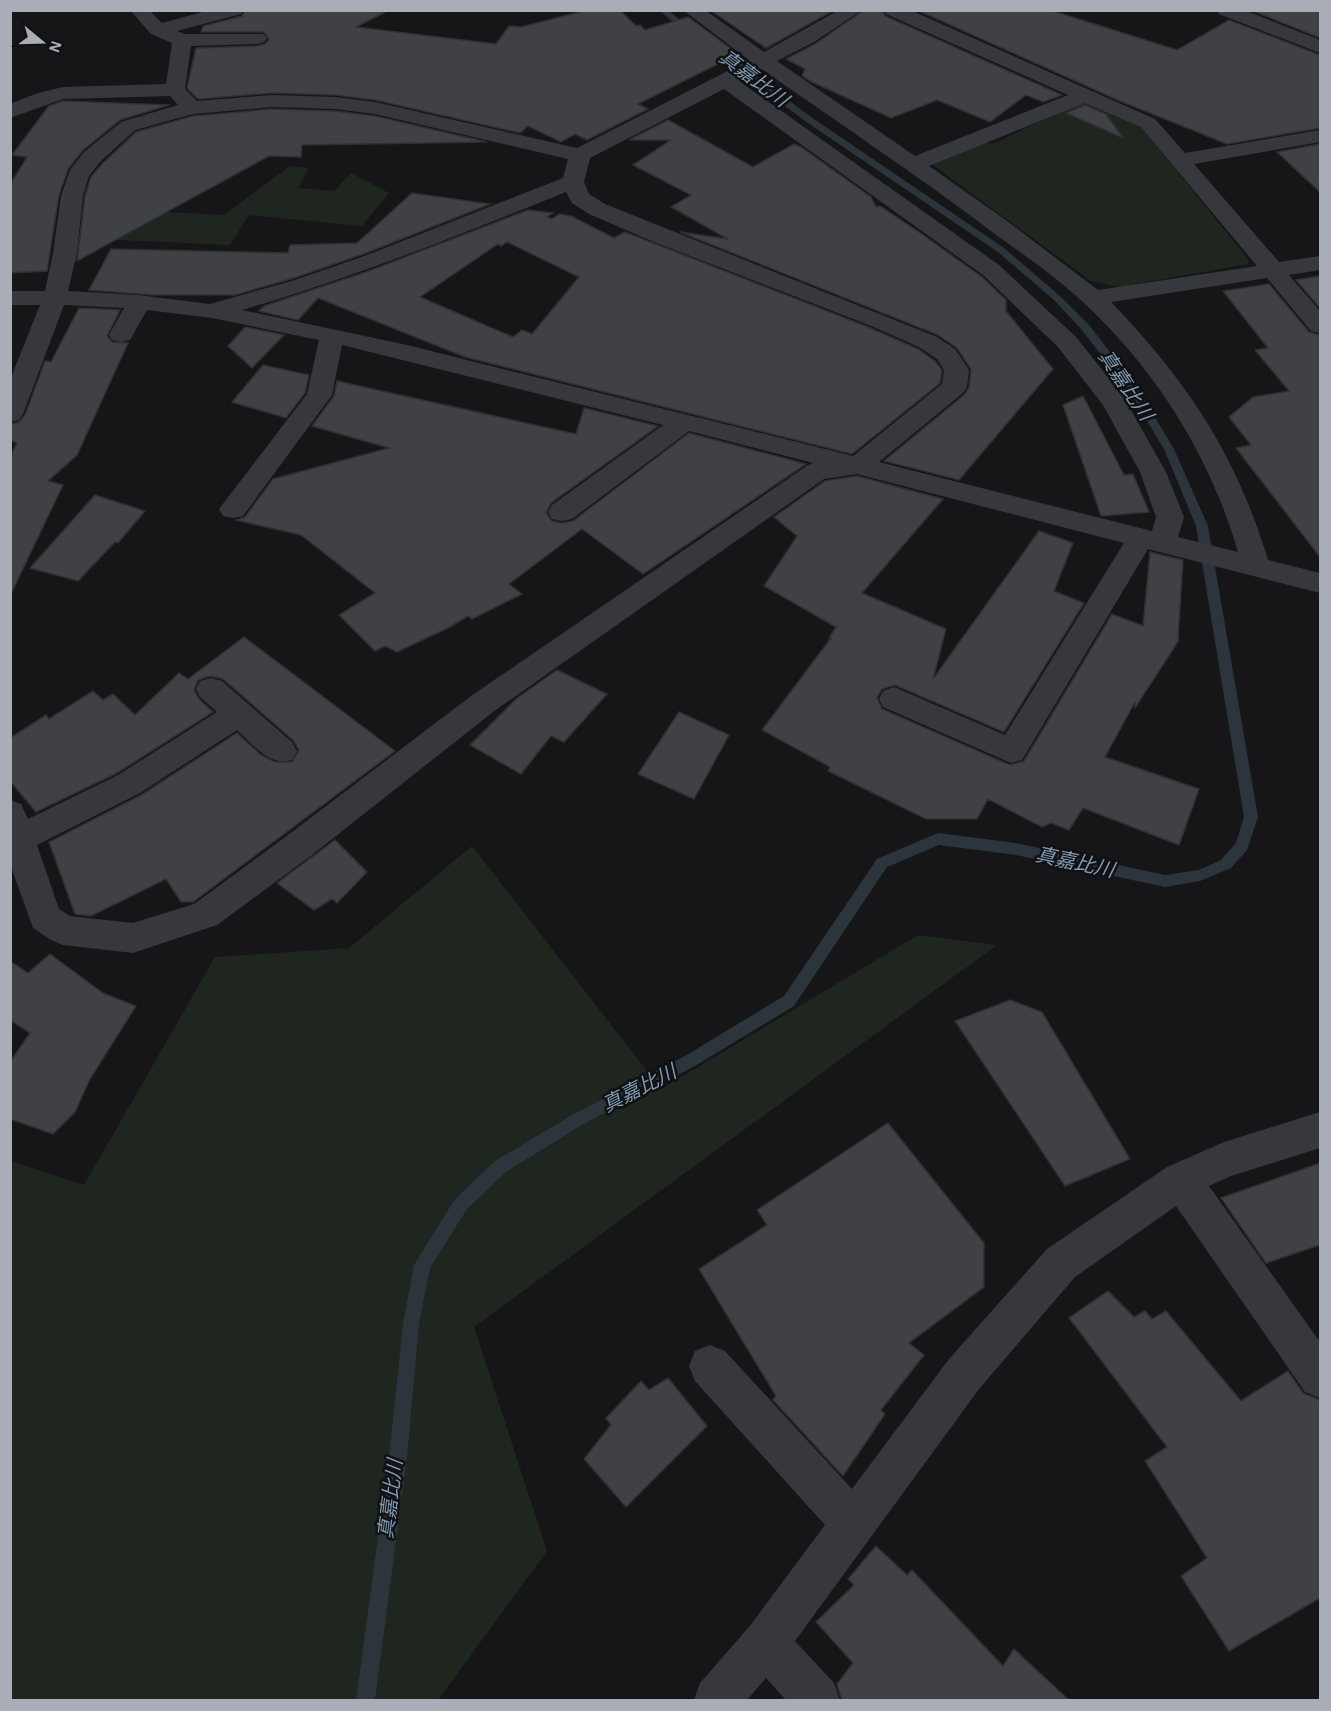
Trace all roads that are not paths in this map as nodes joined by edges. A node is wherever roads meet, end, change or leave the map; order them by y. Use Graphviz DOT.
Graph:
graph roads {
  1 [pos="139,10"];
  2 [pos="234,10"];
  3 [pos="692,10"];
  4 [pos="853,10"];
  5 [pos="892,10"];
  6 [pos="1226,10"];
  7 [pos="158,30"];
  8 [pos="257,38"];
  9 [pos="182,40"];
  10 [pos="1320,47"];
  11 [pos="757,64"];
  12 [pos="728,79"];
  13 [pos="175,90"];
  14 [pos="1086,95"];
  15 [pos="192,108"];
  16 [pos="10,112"];
  17 [pos="1320,136"];
  18 [pos="580,156"];
  19 [pos="1181,160"];
  20 [pos="913,165"];
  21 [pos="573,182"];
  22 [pos="1320,263"];
  23 [pos="1272,270"];
  24 [pos="10,298"];
  25 [pos="55,298"];
  26 [pos="1093,298"];
  27 [pos="138,303"];
  28 [pos="210,311"];
  29 [pos="1320,327"];
  30 [pos="121,335"];
  31 [pos="332,337"];
  32 [pos="19,365"];
  33 [pos="10,414"];
  34 [pos="684,422"];
  35 [pos="859,465"];
  36 [pos="233,509"];
  37 [pos="562,512"];
  38 [pos="1160,542"];
  39 [pos="1244,563"];
  40 [pos="1320,583"];
  41 [pos="211,689"];
  42 [pos="894,699"];
  43 [pos="239,714"];
  44 [pos="281,751"];
  45 [pos="15,826"];
  46 [pos="1320,1131"];
  47 [pos="1181,1180"];
  48 [pos="710,1366"];
  49 [pos="1320,1377"];
  50 [pos="854,1524"];
  51 [pos="765,1643"];
  52 [pos="717,1701"];
  53 [pos="817,1701"];
  1 -- 7 [label="street"];
  2 -- 7 [label="street"];
  3 -- 11 [label="street"];
  4 -- 11 [label="street"];
  5 -- 14 [label="street"];
  6 -- 10 [label="street"];
  7 -- 9 [label="street"];
  8 -- 9 [label="street"];
  9 -- 13 [label="street"];
  11 -- 12 [label="street"];
  11 -- 20 [label="street"];
  12 -- 18 [label="street"];
  12 -- 38 [label="street"];
  13 -- 15 [label="street"];
  13 -- 16 [label="street"];
  14 -- 19 [label="street"];
  14 -- 20 [label="street"];
  15 -- 18 [label="street"];
  15 -- 25 [label="street"];
  17 -- 19 [label="street"];
  18 -- 21 [label="street"];
  19 -- 23 [label="street"];
  20 -- 26 [label="street"];
  21 -- 28 [label="street"];
  21 -- 35 [label="street"];
  22 -- 23 [label="street"];
  23 -- 26 [label="street"];
  23 -- 29 [label="street"];
  24 -- 25 [label="street"];
  25 -- 27 [label="street"];
  25 -- 32 [label="street"];
  26 -- 39 [label="street"];
  27 -- 28 [label="street"];
  27 -- 30 [label="street"];
  28 -- 31 [label="street"];
  31 -- 34 [label="street"];
  31 -- 36 [label="street"];
  32 -- 33 [label="street"];
  34 -- 35 [label="street"];
  34 -- 37 [label="street"];
  35 -- 38 [label="street"];
  35 -- 45 [label="street"];
  38 -- 39 [label="street"];
  38 -- 42 [label="street"];
  39 -- 40 [label="street"];
  41 -- 43 [label="street"];
  43 -- 44 [label="street"];
  43 -- 45 [label="street"];
  46 -- 47 [label="street"];
  47 -- 49 [label="street"];
  47 -- 50 [label="street"];
  48 -- 50 [label="street"];
  50 -- 51 [label="street"];
  51 -- 52 [label="street"];
  51 -- 53 [label="street"];
}
